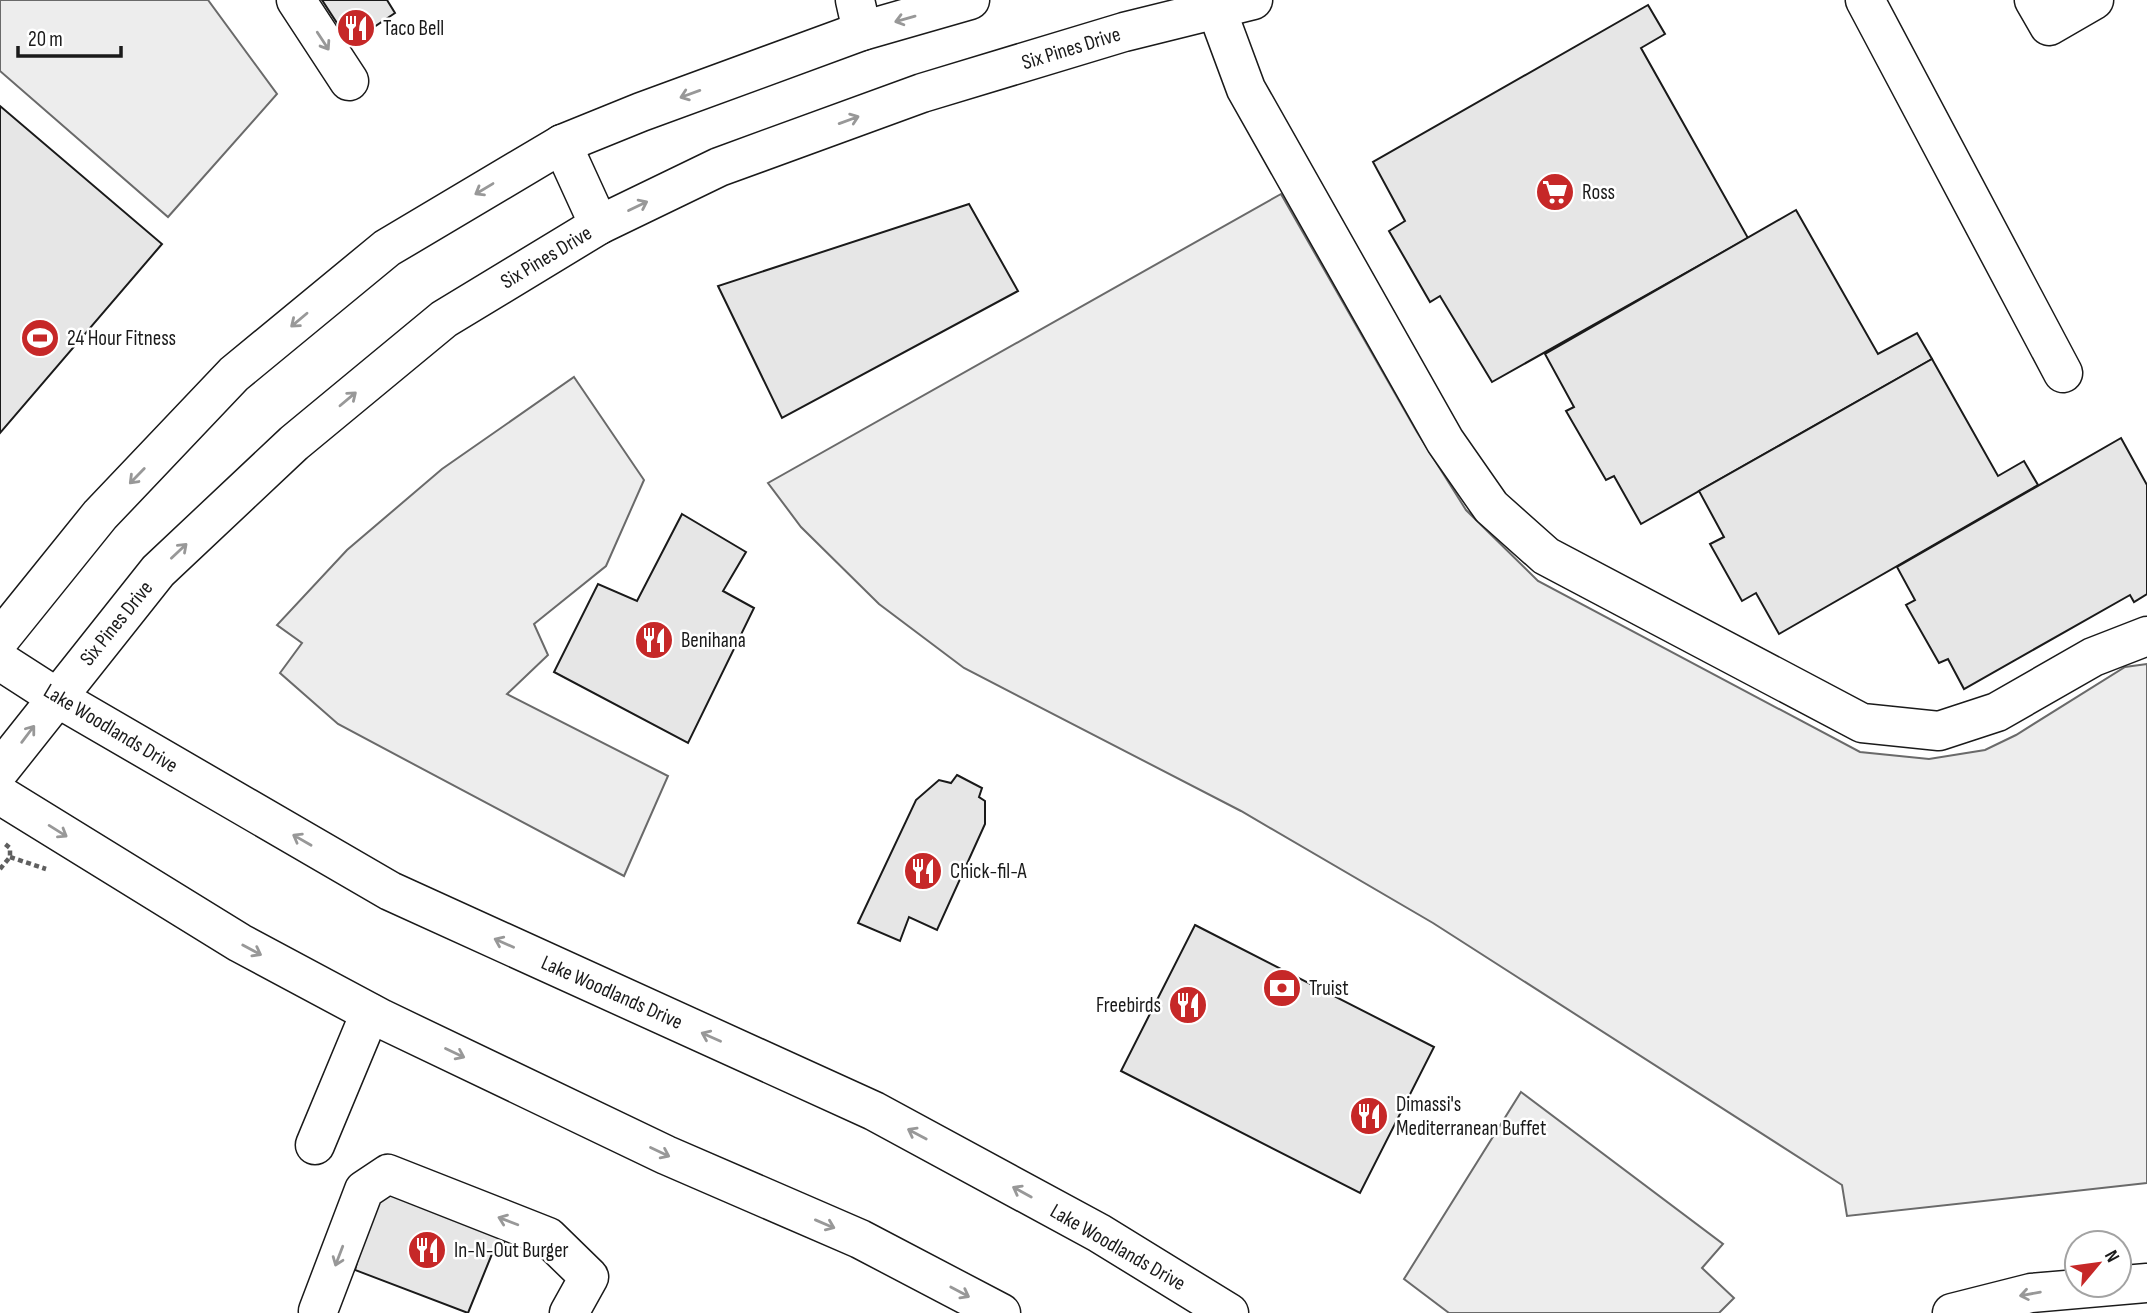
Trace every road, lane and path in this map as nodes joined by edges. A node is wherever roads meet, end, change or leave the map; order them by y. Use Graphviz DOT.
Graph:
graph roads {
  1 [pos="296,0"];
  2 [pos="970,0"];
  3 [pos="1253,0"];
  4 [pos="1865,0"];
  5 [pos="2034,0"];
  6 [pos="2094,0"];
  7 [pos="1215,5"];
  8 [pos="858,15"];
  9 [pos="349,81"];
  10 [pos="562,144"];
  11 [pos="599,225"];
  12 [pos="2063,373"];
  13 [pos="2147,636"];
  14 [pos="0,639"];
  15 [pos="0,661"];
  16 [pos="56,697"];
  17 [pos="0,771"];
  18 [pos="0,795"];
  19 [pos="0,841"];
  20 [pos="0,869"];
  21 [pos="370,1013"];
  22 [pos="315,1146"];
  23 [pos="2147,1283"];
  24 [pos="318,1311"];
  25 [pos="569,1313"];
  26 [pos="1001,1313"];
  27 [pos="1229,1313"];
  28 [pos="1952,1313"];
  1 -- 9 [label="street, one-way"];
  2 -- 8 [label="street, one-way"];
  3 -- 7 [label="street, Six Pines Drive"];
  4 -- 12 [label="street"];
  5 -- 6 [label="street"];
  11 -- 7 [label="street, Six Pines Drive, one-way"];
  7 -- 13 [label="street"];
  8 -- 10 [label="street, one-way"];
  10 -- 11 [label="street"];
  10 -- 14 [label="street, one-way"];
  16 -- 11 [label="street, Six Pines Drive, one-way"];
  15 -- 16 [label="street, Lake Woodlands Drive"];
  17 -- 16 [label="street, Six Pines Drive, one-way"];
  27 -- 16 [label="street, Lake Woodlands Drive, one-way"];
  18 -- 21 [label="street, one-way"];
  19 -- 20 [label="path"];
  21 -- 22 [label="street"];
  21 -- 26 [label="street, one-way"];
  23 -- 28 [label="street, one-way"];
  25 -- 24 [label="street, one-way"];
}
